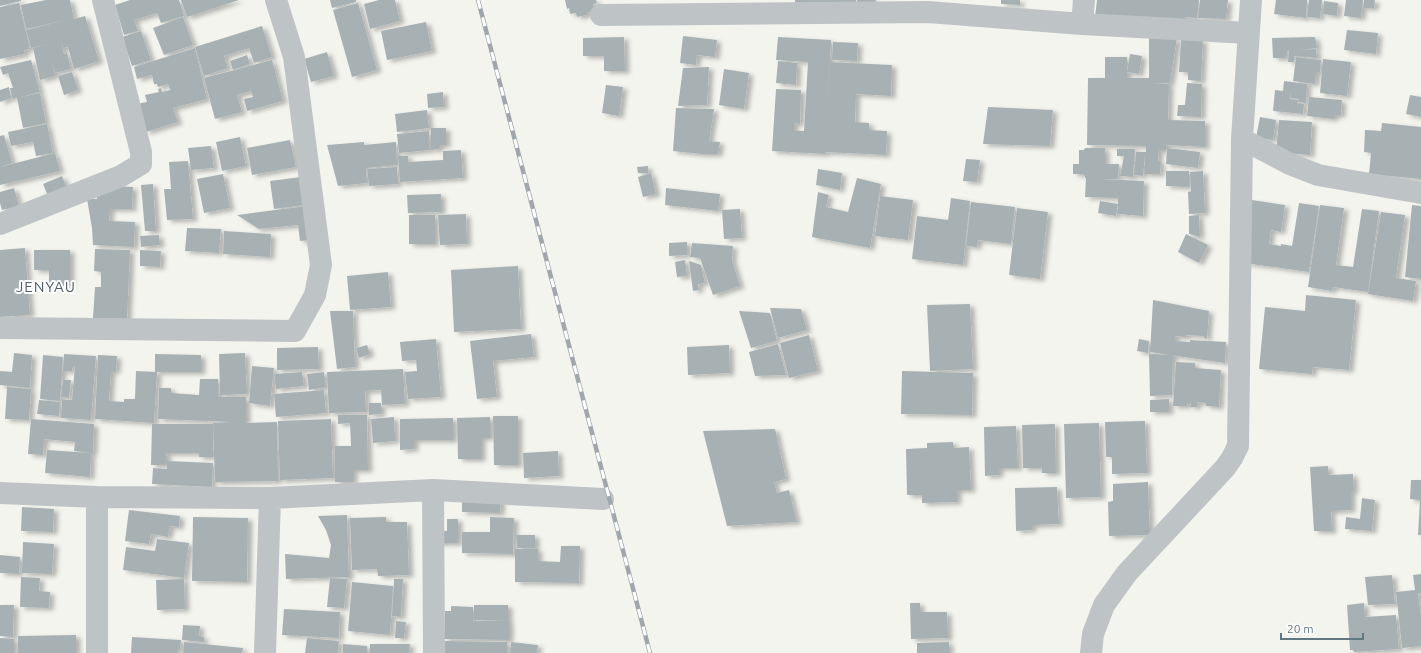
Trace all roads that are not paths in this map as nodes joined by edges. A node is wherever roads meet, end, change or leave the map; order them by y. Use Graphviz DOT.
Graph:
graph roads {
  1 [pos="103,0"];
  2 [pos="276,0"];
  3 [pos="1084,0"];
  4 [pos="1251,0"];
  5 [pos="929,6"];
  6 [pos="601,15"];
  7 [pos="1082,24"];
  8 [pos="1249,32"];
  9 [pos="1242,139"];
  10 [pos="1421,193"];
  11 [pos="0,224"];
  12 [pos="0,328"];
  13 [pos="433,490"];
  14 [pos="0,493"];
  15 [pos="97,497"];
  16 [pos="270,498"];
  17 [pos="603,499"];
  18 [pos="97,653"];
  19 [pos="265,653"];
  20 [pos="434,653"];
  21 [pos="1091,653"];
  1 -- 11 [label="street"];
  2 -- 12 [label="street"];
  3 -- 7 [label="street"];
  4 -- 8 [label="street"];
  5 -- 6 [label="street"];
  5 -- 7 [label="street"];
  7 -- 8 [label="street"];
  8 -- 9 [label="street"];
  9 -- 10 [label="street"];
  9 -- 21 [label="street"];
  13 -- 16 [label="street"];
  13 -- 17 [label="street"];
  13 -- 20 [label="street"];
  14 -- 15 [label="street"];
  15 -- 16 [label="street"];
  15 -- 18 [label="street"];
  16 -- 19 [label="street"];
}
